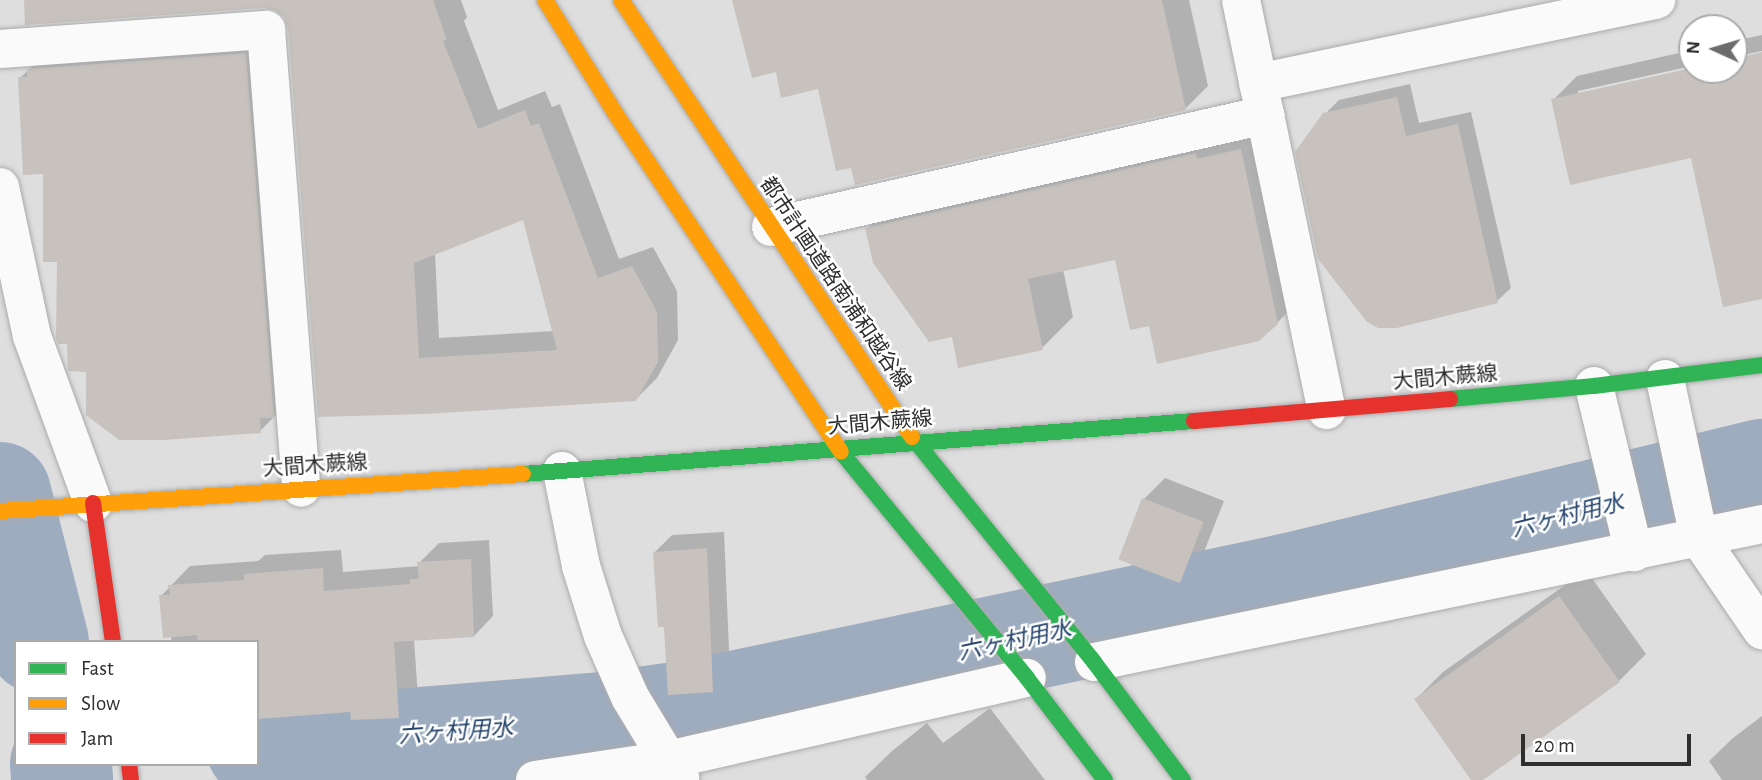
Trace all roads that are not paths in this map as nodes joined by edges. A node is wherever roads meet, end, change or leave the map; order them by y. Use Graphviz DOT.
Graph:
graph roads {
  1 [pos="545,0"];
  2 [pos="621,0"];
  3 [pos="1241,0"];
  4 [pos="1656,0"];
  5 [pos="0,49"];
  6 [pos="1262,99"];
  7 [pos="0,187"];
  8 [pos="771,227"];
  9 [pos="1762,365"];
  10 [pos="1665,379"];
  11 [pos="1594,386"];
  12 [pos="1327,410"];
  13 [pos="915,441"];
  14 [pos="837,447"];
  15 [pos="562,471"];
  16 [pos="301,488"];
  17 [pos="93,503"];
  18 [pos="0,511"];
  19 [pos="1762,524"];
  20 [pos="1699,538"];
  21 [pos="1634,552"];
  22 [pos="1762,630"];
  23 [pos="113,640"];
  24 [pos="1094,662"];
  25 [pos="1027,678"];
  26 [pos="668,760"];
  27 [pos="535,780"];
  28 [pos="1105,780"];
  29 [pos="1184,780"];
  1 -- 14 [label="street"];
  2 -- 8 [label="street, 都市計画道路南浦和越谷線"];
  3 -- 6 [label="street"];
  4 -- 6 [label="street"];
  5 -- 16 [label="street"];
  6 -- 8 [label="street"];
  6 -- 12 [label="street"];
  7 -- 17 [label="street"];
  8 -- 13 [label="street, 都市計画道路南浦和越谷線"];
  9 -- 10 [label="street, 大間木蕨線"];
  10 -- 11 [label="street, 大間木蕨線"];
  10 -- 20 [label="street"];
  11 -- 12 [label="street, 大間木蕨線"];
  11 -- 21 [label="street"];
  12 -- 13 [label="street, 大間木蕨線"];
  13 -- 14 [label="street, 大間木蕨線"];
  13 -- 24 [label="street, 都市計画道路南浦和越谷線"];
  14 -- 15 [label="street, 大間木蕨線"];
  14 -- 25 [label="street"];
  15 -- 16 [label="street, 大間木蕨線"];
  15 -- 26 [label="street"];
  16 -- 17 [label="street, 大間木蕨線"];
  17 -- 18 [label="street, 大間木蕨線"];
  17 -- 23 [label="street"];
  19 -- 20 [label="street"];
  20 -- 21 [label="street"];
  20 -- 22 [label="street"];
  21 -- 24 [label="street"];
  24 -- 29 [label="street, 都市計画道路南浦和越谷線"];
  25 -- 26 [label="street"];
  25 -- 28 [label="street"];
  26 -- 27 [label="street"];
}
